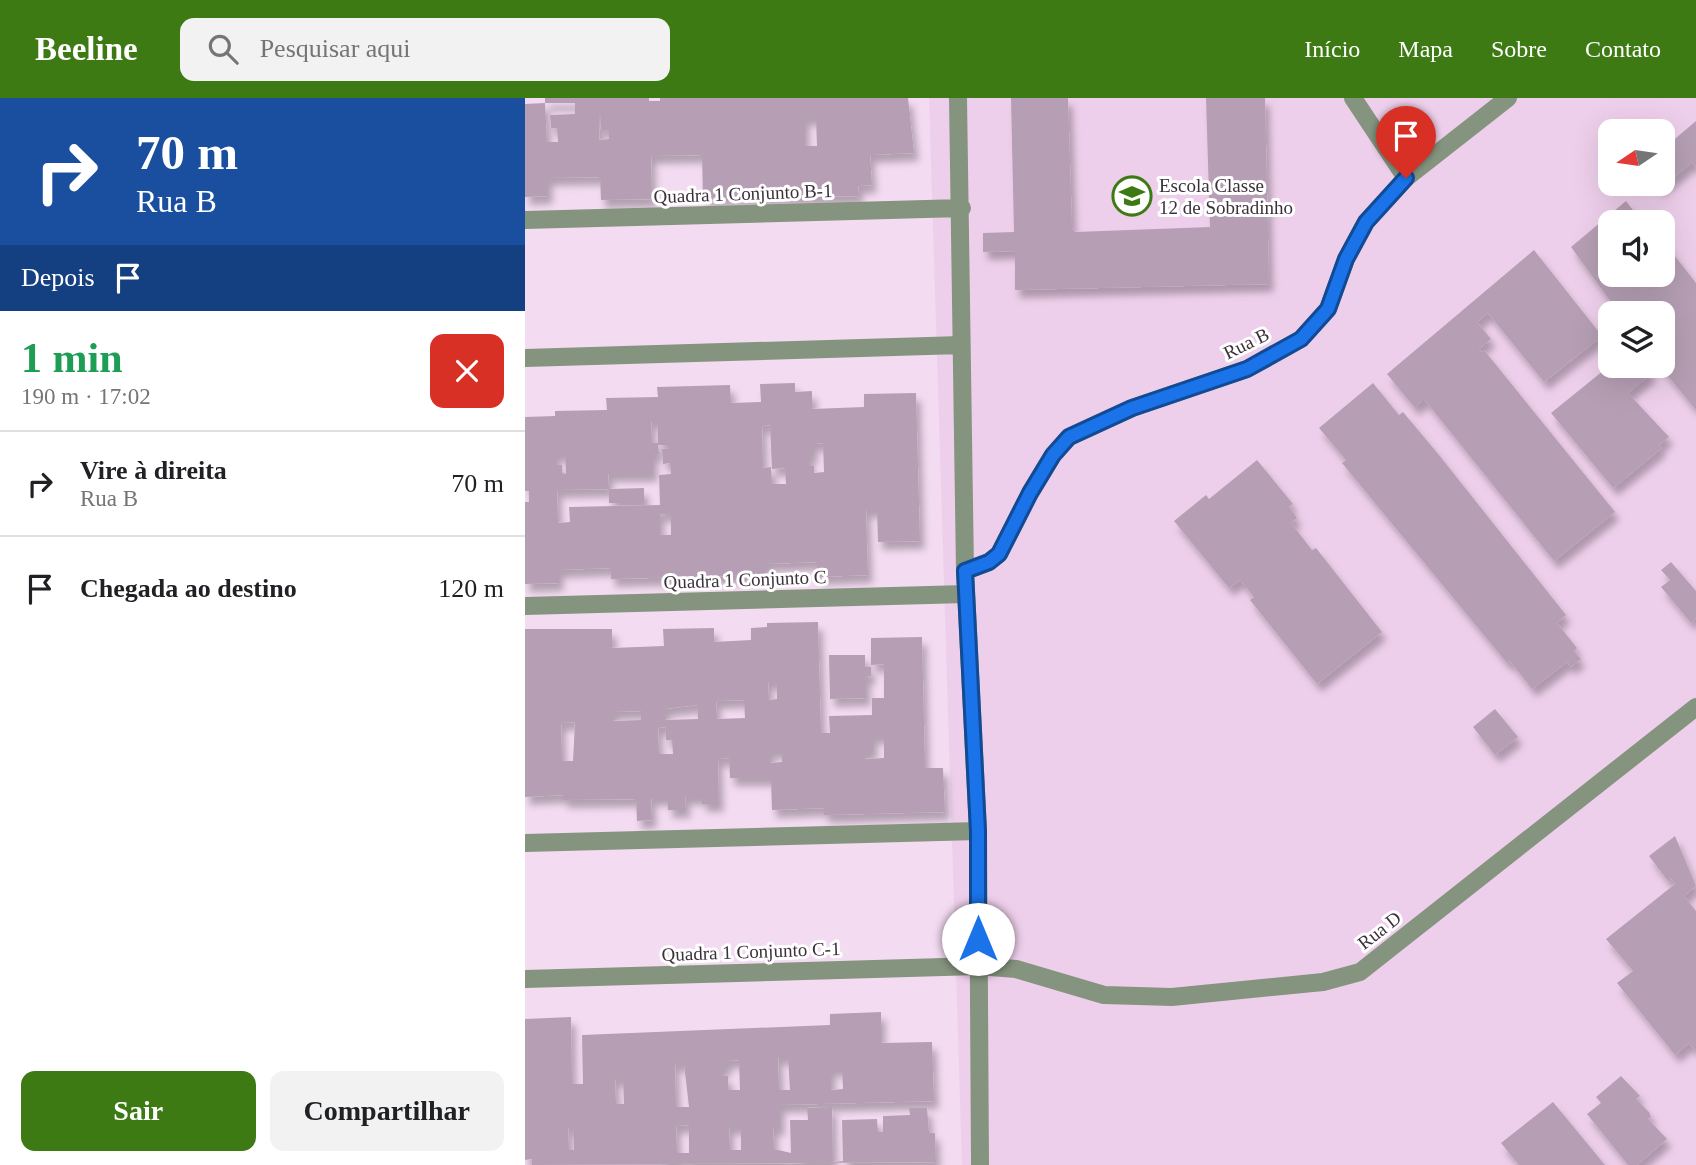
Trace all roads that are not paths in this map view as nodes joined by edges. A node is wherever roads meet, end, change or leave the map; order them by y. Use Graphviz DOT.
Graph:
graph roads {
  1 [pos="958,98"];
  2 [pos="1353,98"];
  3 [pos="1508,98"];
  4 [pos="1406,178"];
  5 [pos="963,208"];
  6 [pos="525,220"];
  7 [pos="961,345"];
  8 [pos="525,358"];
  9 [pos="965,571"];
  10 [pos="966,594"];
  11 [pos="525,606"];
  12 [pos="1696,707"];
  13 [pos="978,831"];
  14 [pos="525,843"];
  15 [pos="978,966"];
  16 [pos="525,979"];
  17 [pos="980,1165"];
  1 -- 5 [label="street"];
  2 -- 4 [label="street"];
  3 -- 4 [label="street, Rua B"];
  4 -- 9 [label="street, Rua B"];
  5 -- 6 [label="street, Quadra 1 Conjunto B-1"];
  5 -- 7 [label="street"];
  7 -- 8 [label="street"];
  7 -- 9 [label="street"];
  9 -- 10 [label="street"];
  10 -- 11 [label="street, Quadra 1 Conjunto C"];
  10 -- 13 [label="street"];
  12 -- 15 [label="street, Rua D"];
  13 -- 14 [label="street"];
  13 -- 15 [label="street"];
  15 -- 16 [label="street, Quadra 1 Conjunto C-1"];
  15 -- 17 [label="street"];
}
